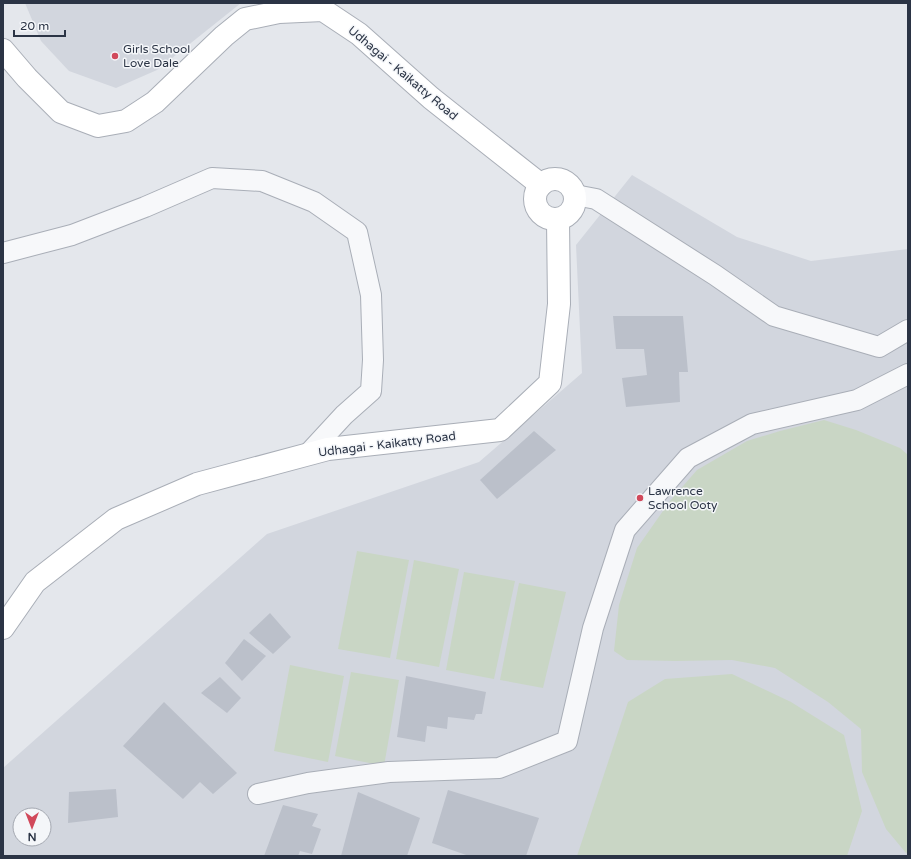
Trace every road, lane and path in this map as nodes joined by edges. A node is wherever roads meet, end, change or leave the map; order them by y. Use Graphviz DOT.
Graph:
graph roads {
  1 [pos="320,6"];
  2 [pos="3,50"];
  3 [pos="541,185"];
  4 [pos="576,195"];
  5 [pos="558,220"];
  6 [pos="3,253"];
  7 [pos="908,330"];
  8 [pos="908,374"];
  9 [pos="308,454"];
  10 [pos="3,628"];
  11 [pos="258,794"];
  1 -- 2 [label="main road, Udhagai - Kaikatty Road"];
  1 -- 3 [label="main road, Udhagai - Kaikatty Road"];
  3 -- 4 [label="main road"];
  3 -- 5 [label="main road"];
  4 -- 5 [label="main road"];
  4 -- 7 [label="street"];
  5 -- 9 [label="main road, Udhagai - Kaikatty Road"];
  6 -- 9 [label="street"];
  8 -- 11 [label="street"];
  9 -- 10 [label="main road, Udhagai - Kaikatty Road"];
}
